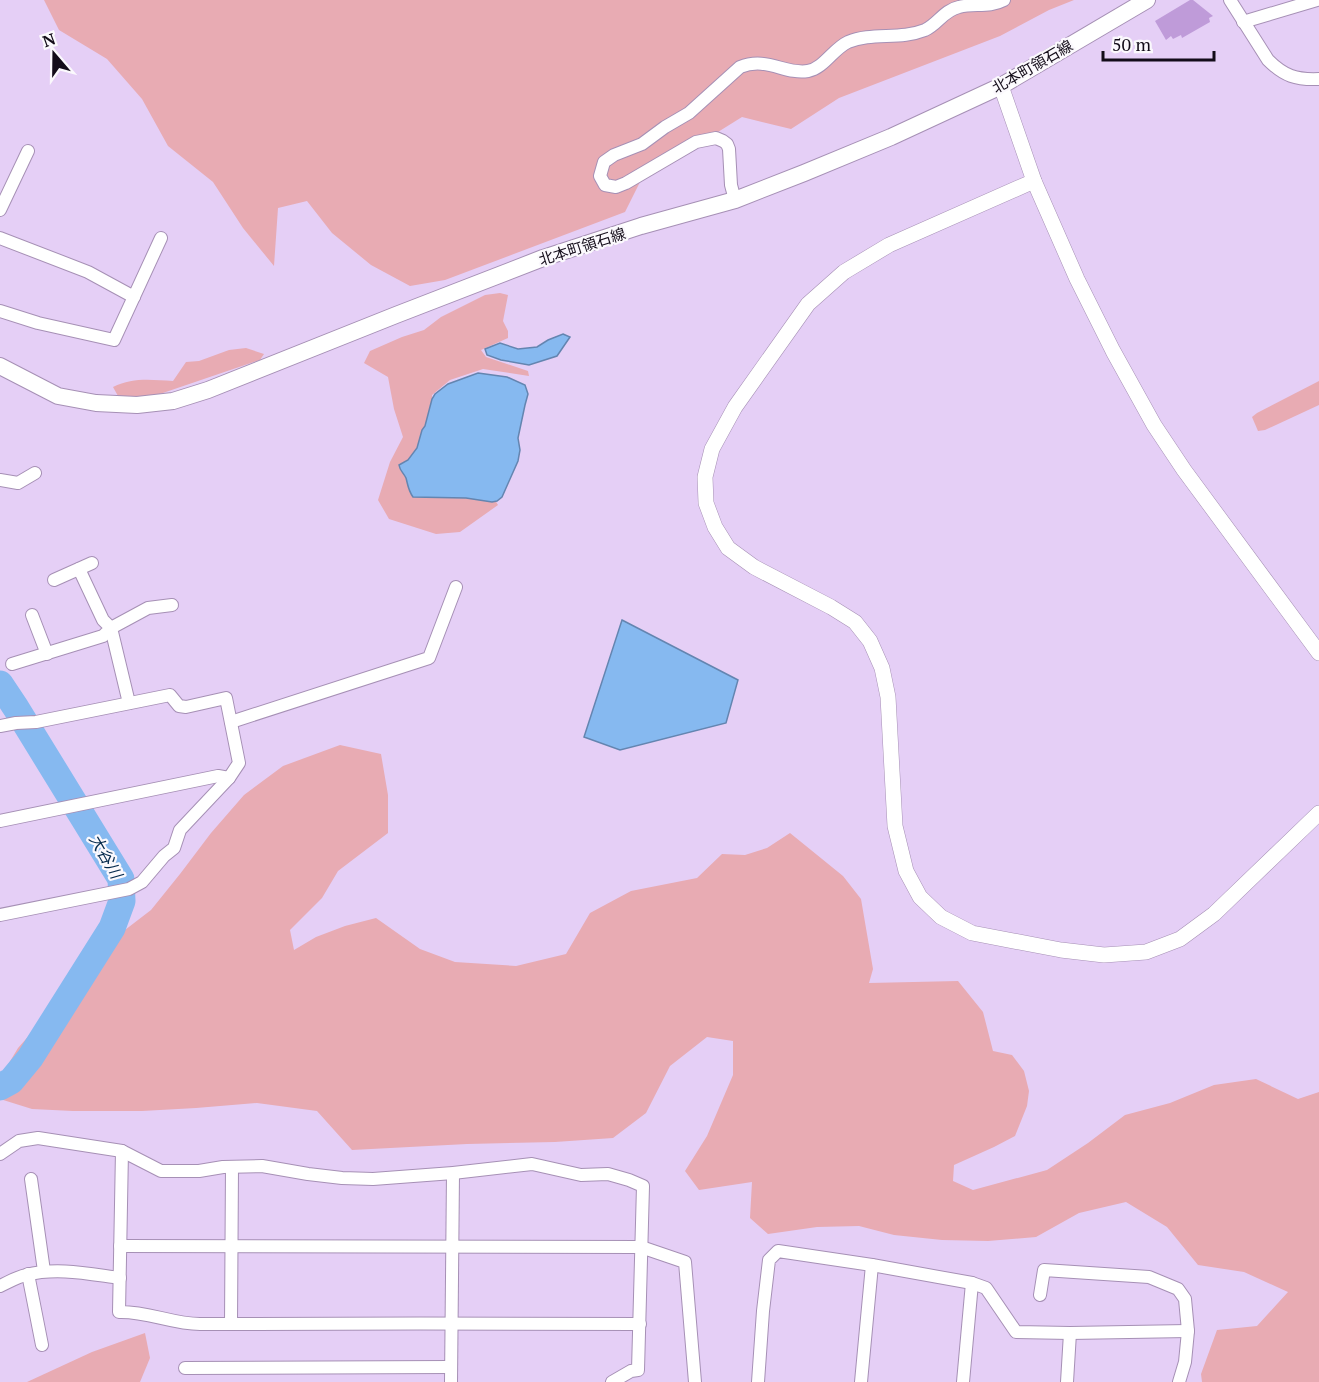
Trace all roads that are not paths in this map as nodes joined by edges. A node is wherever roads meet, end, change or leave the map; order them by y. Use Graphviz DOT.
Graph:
graph roads {
  1 [pos="1004,0"];
  2 [pos="1147,0"];
  3 [pos="1230,0"];
  4 [pos="1317,0"];
  5 [pos="1244,22"];
  6 [pos="1319,79"];
  7 [pos="1001,86"];
  8 [pos="27,151"];
  9 [pos="1035,181"];
  10 [pos="735,200"];
  11 [pos="0,210"];
  12 [pos="0,238"];
  13 [pos="161,238"];
  14 [pos="134,297"];
  15 [pos="0,311"];
  16 [pos="0,366"];
  17 [pos="35,473"];
  18 [pos="0,480"];
  19 [pos="92,563"];
  20 [pos="79,569"];
  21 [pos="54,580"];
  22 [pos="456,587"];
  23 [pos="172,605"];
  24 [pos="32,615"];
  25 [pos="111,628"];
  26 [pos="1319,653"];
  27 [pos="47,654"];
  28 [pos="12,664"];
  29 [pos="129,703"];
  30 [pos="231,722"];
  31 [pos="0,726"];
  32 [pos="229,778"];
  33 [pos="1319,813"];
  34 [pos="0,821"];
  35 [pos="0,915"];
  36 [pos="122,1151"];
  37 [pos="0,1154"];
  38 [pos="232,1167"];
  39 [pos="453,1173"];
  40 [pos="31,1179"];
  41 [pos="120,1246"];
  42 [pos="231,1246"];
  43 [pos="452,1246"];
  44 [pos="640,1247"];
  45 [pos="872,1265"];
  46 [pos="44,1271"];
  47 [pos="28,1274"];
  48 [pos="120,1278"];
  49 [pos="972,1283"];
  50 [pos="0,1286"];
  51 [pos="1040,1295"];
  52 [pos="451,1323"];
  53 [pos="231,1324"];
  54 [pos="640,1324"];
  55 [pos="1188,1331"];
  56 [pos="1070,1333"];
  57 [pos="42,1345"];
  58 [pos="451,1367"];
  59 [pos="185,1368"];
  60 [pos="451,1382"];
  61 [pos="612,1382"];
  62 [pos="695,1382"];
  63 [pos="758,1382"];
  64 [pos="861,1382"];
  65 [pos="963,1382"];
  66 [pos="1067,1382"];
  67 [pos="1179,1382"];
  1 -- 10 [label="street"];
  2 -- 7 [label="main road, 北本町領石線"];
  3 -- 5 [label="street"];
  4 -- 5 [label="street"];
  5 -- 6 [label="street"];
  7 -- 9 [label="street"];
  7 -- 10 [label="main road, 北本町領石線"];
  8 -- 11 [label="street"];
  9 -- 26 [label="street"];
  9 -- 33 [label="street"];
  10 -- 16 [label="main road, 北本町領石線"];
  12 -- 14 [label="street"];
  13 -- 14 [label="street"];
  14 -- 15 [label="street"];
  17 -- 18 [label="street"];
  19 -- 20 [label="street"];
  20 -- 21 [label="street"];
  20 -- 25 [label="street"];
  22 -- 30 [label="street"];
  23 -- 25 [label="street"];
  24 -- 27 [label="street"];
  25 -- 27 [label="street"];
  25 -- 29 [label="street"];
  27 -- 28 [label="street"];
  29 -- 30 [label="street"];
  29 -- 31 [label="street"];
  30 -- 32 [label="street"];
  32 -- 34 [label="street"];
  32 -- 35 [label="street"];
  36 -- 37 [label="street"];
  36 -- 38 [label="street"];
  36 -- 41 [label="street"];
  38 -- 39 [label="street"];
  38 -- 42 [label="street"];
  39 -- 43 [label="street"];
  39 -- 44 [label="street"];
  40 -- 46 [label="street"];
  41 -- 42 [label="street"];
  41 -- 48 [label="street"];
  42 -- 43 [label="street"];
  42 -- 53 [label="street"];
  43 -- 44 [label="street"];
  43 -- 52 [label="street"];
  44 -- 54 [label="street"];
  44 -- 62 [label="street"];
  45 -- 49 [label="street"];
  45 -- 63 [label="street"];
  45 -- 64 [label="street"];
  46 -- 47 [label="street"];
  46 -- 48 [label="street"];
  47 -- 50 [label="street"];
  47 -- 57 [label="street"];
  48 -- 53 [label="street"];
  49 -- 56 [label="street"];
  49 -- 65 [label="street"];
  51 -- 55 [label="street"];
  52 -- 53 [label="street"];
  52 -- 54 [label="street"];
  52 -- 58 [label="street"];
  54 -- 61 [label="street"];
  55 -- 56 [label="street"];
  55 -- 67 [label="street"];
  56 -- 66 [label="street"];
  58 -- 59 [label="street"];
  58 -- 60 [label="street"];
}
